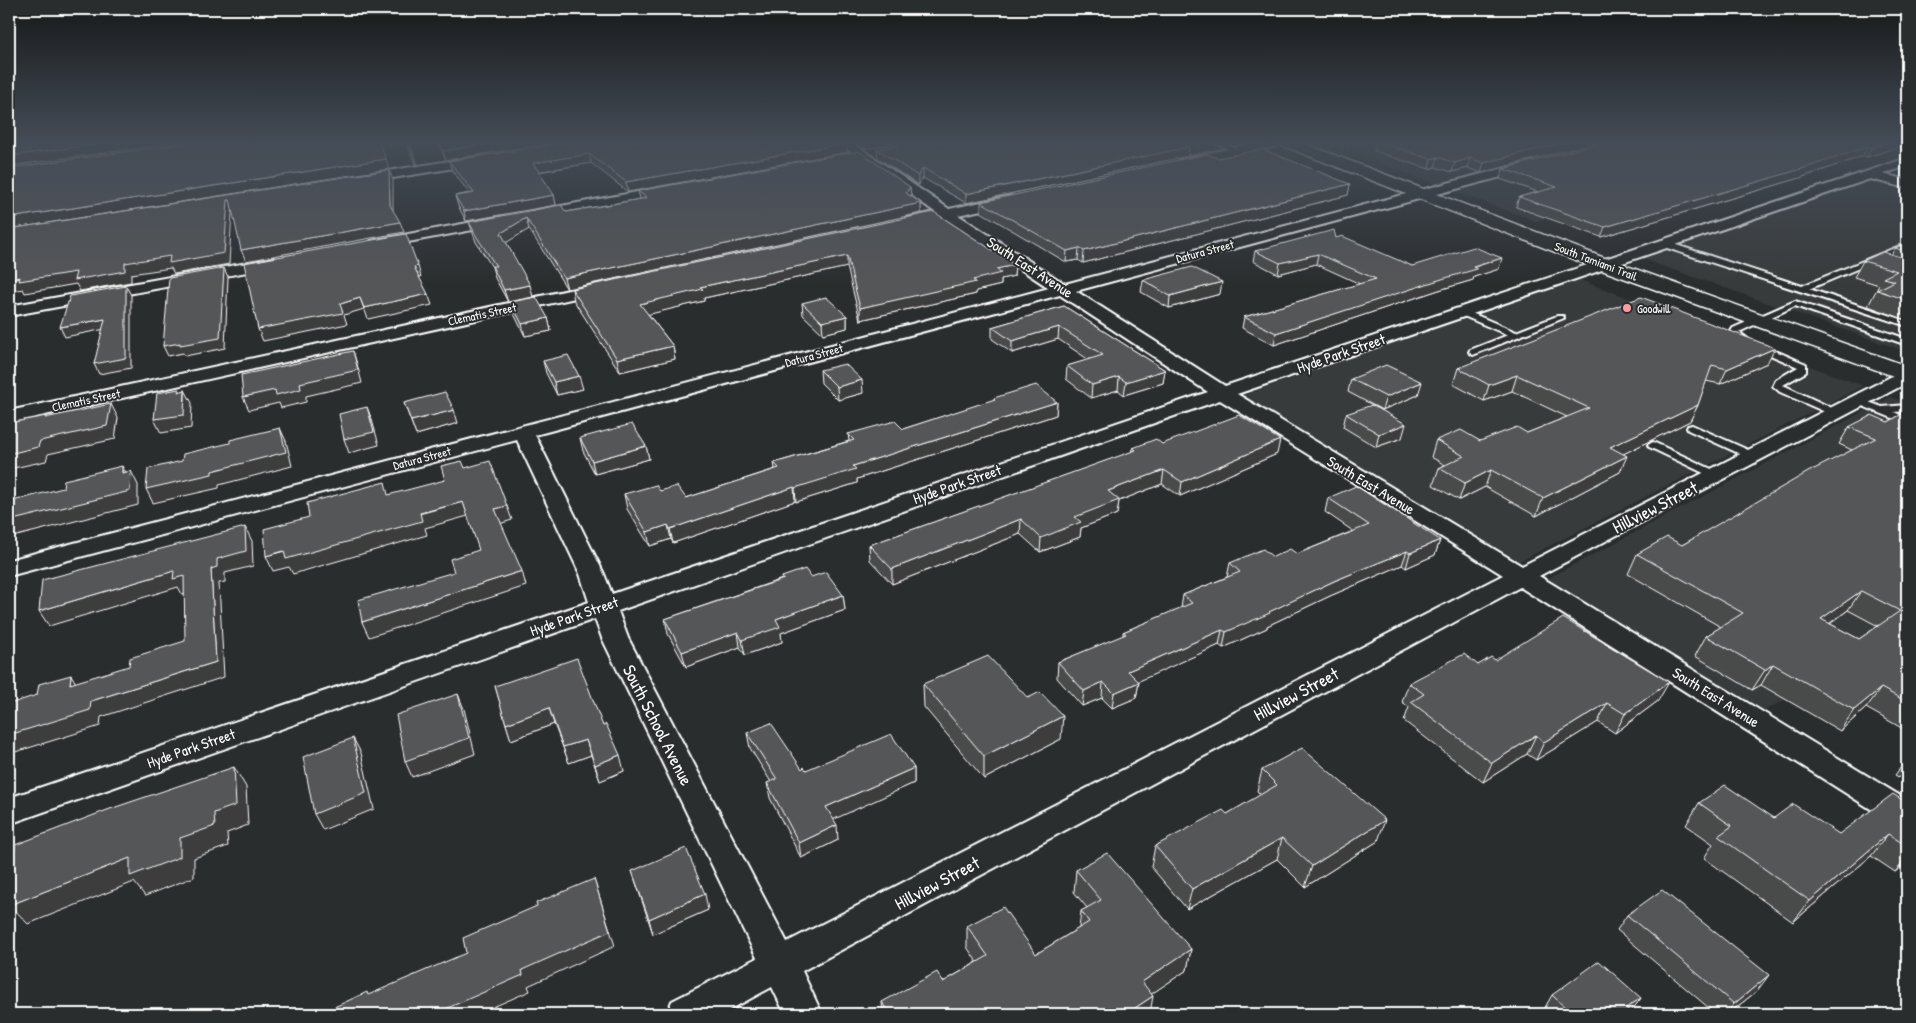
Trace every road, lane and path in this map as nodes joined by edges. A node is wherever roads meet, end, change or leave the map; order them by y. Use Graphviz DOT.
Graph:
graph roads {
  1 [pos="671,190"];
  2 [pos="912,190"];
  3 [pos="1410,190"];
  4 [pos="1437,190"];
  5 [pos="1826,190"];
  6 [pos="1421,194"];
  7 [pos="1024,197"];
  8 [pos="947,214"];
  9 [pos="898,224"];
  10 [pos="1664,244"];
  11 [pos="1907,245"];
  12 [pos="362,247"];
  13 [pos="1889,253"];
  14 [pos="1898,256"];
  15 [pos="284,261"];
  16 [pos="1868,262"];
  17 [pos="1603,264"];
  18 [pos="1883,267"];
  19 [pos="614,286"];
  20 [pos="1064,288"];
  21 [pos="1802,289"];
  22 [pos="9,311"];
  23 [pos="1462,312"];
  24 [pos="1560,318"];
  25 [pos="1756,320"];
  26 [pos="1907,324"];
  27 [pos="1516,335"];
  28 [pos="1907,342"];
  29 [pos="1473,352"];
  30 [pos="1907,375"];
  31 [pos="1223,393"];
  32 [pos="1858,402"];
  33 [pos="1907,408"];
  34 [pos="1879,410"];
  35 [pos="1836,413"];
  36 [pos="9,417"];
  37 [pos="1907,419"];
  38 [pos="1692,428"];
  39 [pos="523,431"];
  40 [pos="1653,445"];
  41 [pos="1753,456"];
  42 [pos="1716,475"];
  43 [pos="9,568"];
  44 [pos="1521,576"];
  45 [pos="603,606"];
  46 [pos="9,811"];
  47 [pos="1907,816"];
  48 [pos="780,966"];
  49 [pos="685,1014"];
  50 [pos="804,1014"];
  1 -- 12 [label="street"];
  2 -- 8 [label="street, South East Avenue"];
  3 -- 6 [label="main road, South Tamiami Trail"];
  4 -- 6 [label="street, Datura Street"];
  5 -- 10 [label="street, Hyde Park Street"];
  6 -- 17 [label="main road, South Tamiami Trail"];
  6 -- 20 [label="street, Datura Street"];
  7 -- 8 [label="street"];
  8 -- 9 [label="street"];
  8 -- 20 [label="street, South East Avenue"];
  10 -- 17 [label="street, Hyde Park Street"];
  10 -- 21 [label="lane"];
  11 -- 13 [label="lane"];
  13 -- 14 [label="lane"];
  13 -- 16 [label="lane"];
  15 -- 22 [label="street"];
  16 -- 18 [label="lane"];
  16 -- 21 [label="lane"];
  17 -- 23 [label="street, Hyde Park Street"];
  17 -- 25 [label="main road, South Tamiami Trail"];
  19 -- 36 [label="street, Clematis Street"];
  20 -- 31 [label="street, South East Avenue"];
  20 -- 39 [label="street, Datura Street"];
  21 -- 26 [label="lane"];
  23 -- 27 [label="lane"];
  23 -- 31 [label="street, Hyde Park Street"];
  24 -- 27 [label="lane"];
  25 -- 28 [label="lane"];
  25 -- 30 [label="main road, South Tamiami Trail"];
  25 -- 35 [label="lane"];
  27 -- 29 [label="lane"];
  30 -- 32 [label="street, Hillview Street"];
  31 -- 44 [label="street, South East Avenue"];
  31 -- 45 [label="street, Hyde Park Street"];
  32 -- 34 [label="lane"];
  32 -- 35 [label="street, Hillview Street"];
  33 -- 34 [label="lane"];
  34 -- 37 [label="lane"];
  35 -- 41 [label="street, Hillview Street"];
  38 -- 41 [label="lane"];
  39 -- 43 [label="street, Datura Street"];
  39 -- 45 [label="street, South School Avenue"];
  40 -- 42 [label="lane"];
  41 -- 42 [label="street, Hillview Street"];
  42 -- 44 [label="street, Hillview Street"];
  44 -- 47 [label="street, South East Avenue"];
  44 -- 48 [label="street, Hillview Street"];
  45 -- 46 [label="street, Hyde Park Street"];
  45 -- 48 [label="street, South School Avenue"];
  48 -- 49 [label="street, Hillview Street"];
  48 -- 50 [label="street, South School Avenue"];
}
